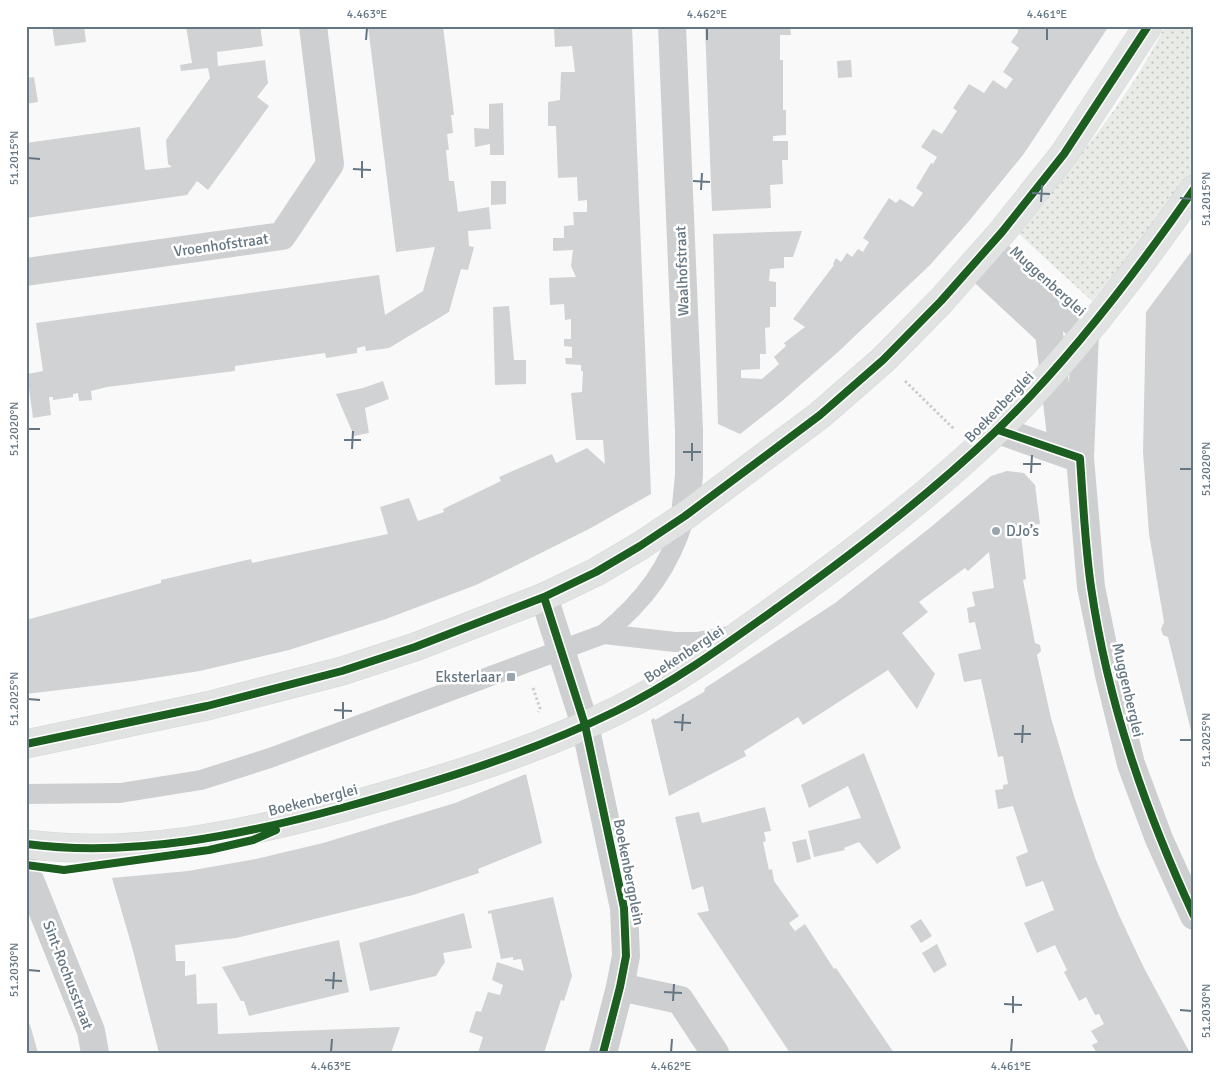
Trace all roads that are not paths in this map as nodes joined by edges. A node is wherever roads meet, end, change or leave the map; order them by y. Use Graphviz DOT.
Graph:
graph roads {
  1 [pos="313,26"];
  2 [pos="672,26"];
  3 [pos="1148,26"];
  4 [pos="1194,189"];
  5 [pos="982,255"];
  6 [pos="26,272"];
  7 [pos="1085,332"];
  8 [pos="1053,370"];
  9 [pos="998,430"];
  10 [pos="1077,457"];
  11 [pos="686,516"];
  12 [pos="544,597"];
  13 [pos="604,634"];
  14 [pos="740,634"];
  15 [pos="561,649"];
  16 [pos="585,725"];
  17 [pos="26,744"];
  18 [pos="26,794"];
  19 [pos="26,844"];
  20 [pos="26,870"];
  21 [pos="1187,882"];
  22 [pos="1194,916"];
  23 [pos="620,987"];
  24 [pos="96,1053"];
  25 [pos="603,1053"];
  26 [pos="715,1053"];
  1 -- 6 [label="street, Vroenhofstraat"];
  2 -- 11 [label="street, Waalhofstraat"];
  3 -- 5 [label="street"];
  4 -- 7 [label="street, Boekenberglei"];
  5 -- 7 [label="street, Muggenberglei"];
  5 -- 8 [label="street, Muggenberglei"];
  5 -- 11 [label="street"];
  7 -- 8 [label="street, Boekenberglei"];
  7 -- 10 [label="street, Muggenberglei"];
  8 -- 9 [label="street, Boekenberglei"];
  8 -- 10 [label="street, Muggenberglei"];
  9 -- 10 [label="street"];
  9 -- 14 [label="street, Boekenberglei"];
  10 -- 21 [label="street, Muggenberglei"];
  11 -- 12 [label="street"];
  11 -- 13 [label="lane"];
  12 -- 15 [label="street, Boekenbergplein"];
  12 -- 17 [label="street"];
  13 -- 14 [label="lane"];
  13 -- 15 [label="lane"];
  14 -- 16 [label="street, Boekenberglei"];
  15 -- 16 [label="street, Boekenbergplein"];
  15 -- 18 [label="lane"];
  16 -- 19 [label="street, Boekenberglei"];
  16 -- 23 [label="street, Boekenbergplein"];
  20 -- 24 [label="street, Sint-Rochusstraat"];
  21 -- 22 [label="street, Muggenberglei"];
  23 -- 25 [label="street, Boekenbergplein"];
  23 -- 26 [label="street"];
}
